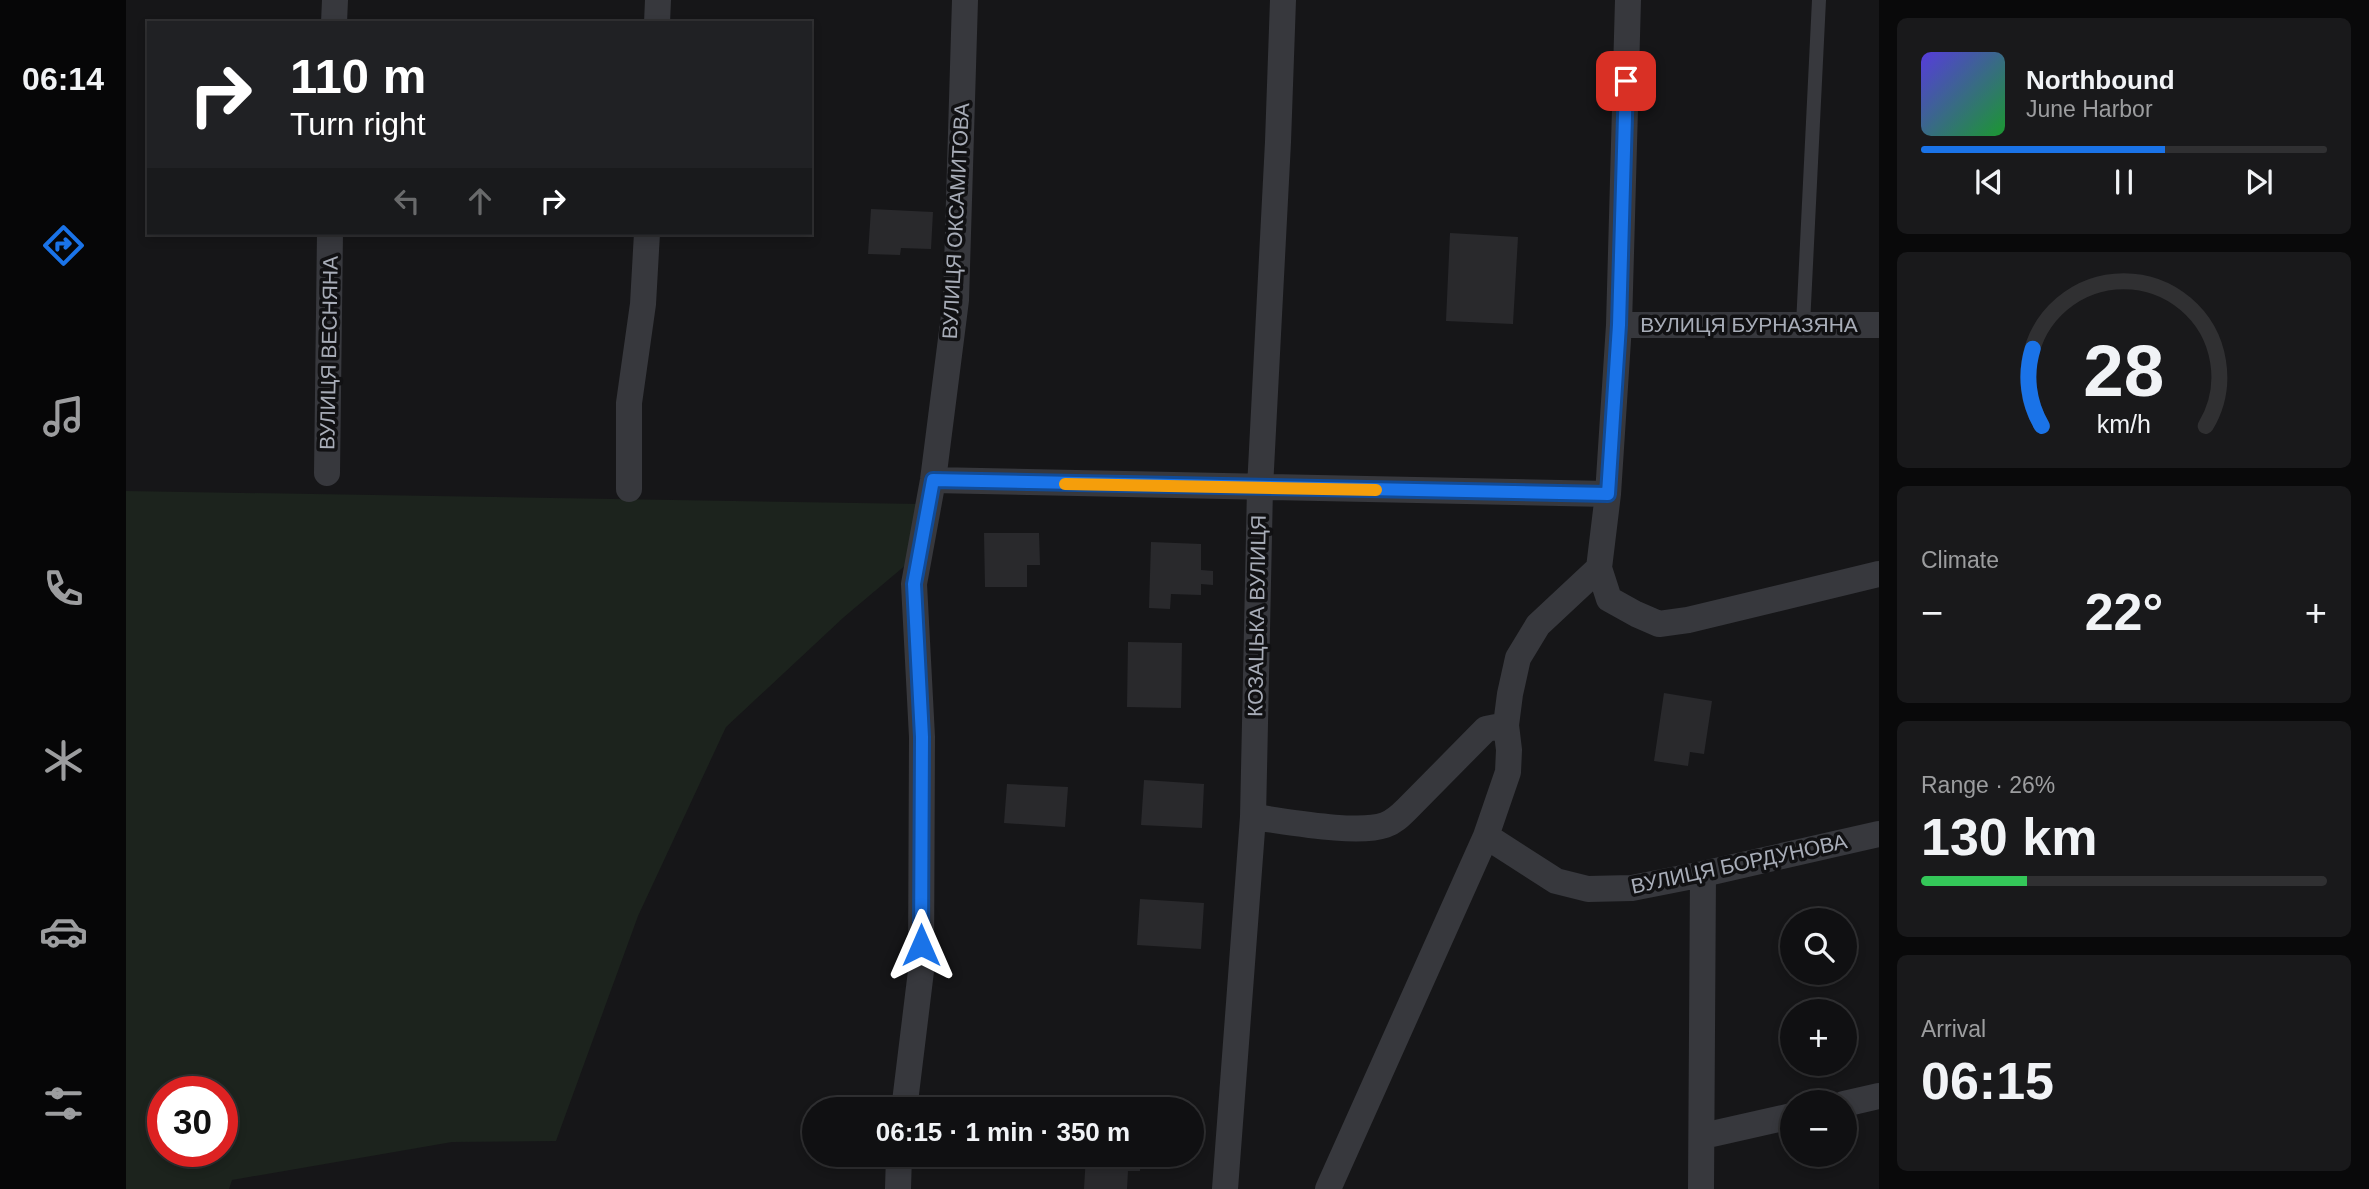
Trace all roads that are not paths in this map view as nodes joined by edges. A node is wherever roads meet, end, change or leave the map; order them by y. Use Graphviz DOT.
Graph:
graph roads {
  1 [pos="335,0"];
  2 [pos="658,0"];
  3 [pos="965,0"];
  4 [pos="1283,0"];
  5 [pos="1628,0"];
  6 [pos="1819,0"];
  7 [pos="334,21"];
  8 [pos="657,21"];
  9 [pos="330,235"];
  10 [pos="647,235"];
  11 [pos="1619,325"];
  12 [pos="1803,325"];
  13 [pos="1879,325"];
  14 [pos="327,473"];
  15 [pos="933,480"];
  16 [pos="1260,488"];
  17 [pos="629,489"];
  18 [pos="1608,494"];
  19 [pos="1599,568"];
  20 [pos="1879,574"];
  21 [pos="1506,725"];
  22 [pos="1253,817"];
  23 [pos="1879,834"];
  24 [pos="1486,836"];
  25 [pos="1703,874"];
  26 [pos="1879,1096"];
  27 [pos="906,1097"];
  28 [pos="1857,1101"];
  29 [pos="1780,1119"];
  30 [pos="1703,1136"];
  31 [pos="898,1167"];
  32 [pos="898,1189"];
  33 [pos="1225,1189"];
  34 [pos="1328,1189"];
  35 [pos="1701,1189"];
  1 -- 7 [label="street"];
  2 -- 8 [label="street"];
  3 -- 15 [label="street, ВУЛИЦЯ ОКСАМИТОВА"];
  4 -- 16 [label="street, КОЗАЦЬКА ВУЛИЦЯ"];
  5 -- 11 [label="street"];
  6 -- 12 [label="lane"];
  9 -- 14 [label="street, ВУЛИЦЯ ВЕСНЯНА"];
  10 -- 17 [label="street"];
  11 -- 12 [label="street, ВУЛИЦЯ БУРНАЗЯНА"];
  11 -- 18 [label="street"];
  12 -- 13 [label="street, ВУЛИЦЯ БУРНАЗЯНА"];
  15 -- 16 [label="street"];
  15 -- 27 [label="street, ВУЛИЦЯ ОКСАМИТОВА"];
  16 -- 18 [label="street"];
  16 -- 22 [label="street, КОЗАЦЬКА ВУЛИЦЯ"];
  18 -- 19 [label="street"];
  19 -- 20 [label="street"];
  19 -- 21 [label="street"];
  21 -- 22 [label="street"];
  21 -- 24 [label="street"];
  22 -- 33 [label="street, КОЗАЦЬКА ВУЛИЦЯ"];
  23 -- 25 [label="street, ВУЛИЦЯ БОРДУНОВА"];
  24 -- 25 [label="street, ВУЛИЦЯ БОРДУНОВА"];
  24 -- 34 [label="street"];
  25 -- 30 [label="street"];
  26 -- 28 [label="street"];
  29 -- 30 [label="street"];
  30 -- 35 [label="street"];
  31 -- 32 [label="street"];
}
